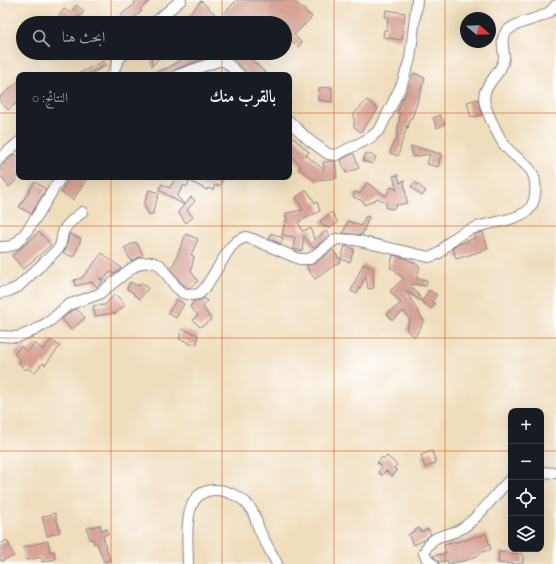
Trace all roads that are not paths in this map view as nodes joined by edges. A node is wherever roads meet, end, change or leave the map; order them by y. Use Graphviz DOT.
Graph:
graph roads {
  1 [pos="417,0"];
  2 [pos="177,1"];
  3 [pos="556,5"];
  4 [pos="161,16"];
  5 [pos="118,60"];
  6 [pos="221,60"];
  7 [pos="221,60"];
  8 [pos="113,72"];
  9 [pos="187,72"];
  10 [pos="237,72"];
  11 [pos="292,124"];
  12 [pos="16,145"];
  13 [pos="0,158"];
  14 [pos="58,180"];
  15 [pos="82,212"];
  16 [pos="0,247"];
  17 [pos="0,293"];
  18 [pos="0,336"];
  19 [pos="544,472"];
  20 [pos="556,473"];
  21 [pos="510,480"];
  22 [pos="188,564"];
  23 [pos="277,564"];
  24 [pos="433,564"];
  1 -- 11 [label="street"];
  2 -- 4 [label="street"];
  3 -- 18 [label="street"];
  5 -- 8 [label="street"];
  6 -- 10 [label="street"];
  7 -- 9 [label="street"];
  12 -- 13 [label="street"];
  14 -- 16 [label="street"];
  15 -- 17 [label="street"];
  19 -- 20 [label="street"];
  21 -- 24 [label="street"];
  22 -- 23 [label="street"];
}
